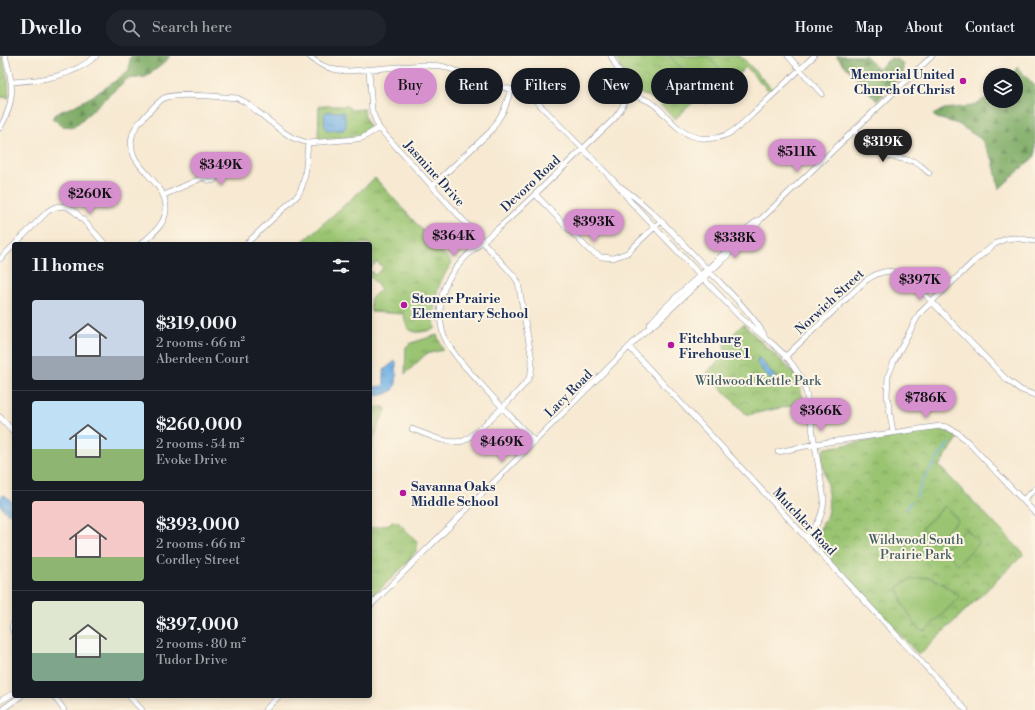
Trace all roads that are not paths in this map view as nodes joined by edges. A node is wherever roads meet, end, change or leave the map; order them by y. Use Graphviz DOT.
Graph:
graph roads {
  1 [pos="5,56"];
  2 [pos="96,56"];
  3 [pos="309,56"];
  4 [pos="611,56"];
  5 [pos="788,56"];
  6 [pos="814,56"];
  7 [pos="932,56"];
  8 [pos="617,68"];
  9 [pos="800,69"];
  10 [pos="369,70"];
  11 [pos="12,82"];
  12 [pos="511,89"];
  13 [pos="511,92"];
  14 [pos="822,94"];
  15 [pos="643,98"];
  16 [pos="539,104"];
  17 [pos="624,104"];
  18 [pos="0,128"];
  19 [pos="379,128"];
  20 [pos="855,130"];
  21 [pos="308,143"];
  22 [pos="582,148"];
  23 [pos="929,173"];
  24 [pos="204,177"];
  25 [pos="617,184"];
  26 [pos="432,186"];
  27 [pos="535,194"];
  28 [pos="164,195"];
  29 [pos="661,221"];
  30 [pos="655,226"];
  31 [pos="1035,241"];
  32 [pos="18,242"];
  33 [pos="103,242"];
  34 [pos="143,242"];
  35 [pos="248,242"];
  36 [pos="483,242"];
  37 [pos="12,248"];
  38 [pos="0,259"];
  39 [pos="708,270"];
  40 [pos="702,276"];
  41 [pos="738,301"];
  42 [pos="932,301"];
  43 [pos="731,307"];
  44 [pos="764,335"];
  45 [pos="629,347"];
  46 [pos="785,357"];
  47 [pos="1035,395"];
  48 [pos="502,407"];
  49 [pos="0,417"];
  50 [pos="412,429"];
  51 [pos="12,430"];
  52 [pos="893,432"];
  53 [pos="535,442"];
  54 [pos="815,444"];
  55 [pos="778,452"];
  56 [pos="1035,489"];
  57 [pos="1023,500"];
  58 [pos="1035,513"];
  59 [pos="806,537"];
  60 [pos="372,604"];
  61 [pos="12,694"];
  62 [pos="18,698"];
  63 [pos="55,698"];
  64 [pos="131,698"];
  65 [pos="277,698"];
  66 [pos="0,702"];
  67 [pos="4,709"];
  68 [pos="64,710"];
  69 [pos="142,710"];
  70 [pos="265,710"];
  71 [pos="966,710"];
  1 -- 11 [label="street"];
  2 -- 11 [label="street"];
  3 -- 10 [label="street"];
  4 -- 8 [label="street"];
  5 -- 9 [label="street"];
  6 -- 9 [label="street"];
  7 -- 20 [label="street, Lacy Road"];
  9 -- 14 [label="street"];
  9 -- 15 [label="street"];
  10 -- 12 [label="street"];
  10 -- 19 [label="street, Jasmine Drive"];
  11 -- 18 [label="street"];
  13 -- 26 [label="street"];
  16 -- 22 [label="street"];
  17 -- 22 [label="street, Devoro Road"];
  19 -- 21 [label="street"];
  19 -- 26 [label="street, Jasmine Drive"];
  20 -- 23 [label="street"];
  20 -- 39 [label="street, Lacy Road"];
  21 -- 28 [label="street"];
  21 -- 35 [label="street"];
  22 -- 25 [label="street"];
  22 -- 27 [label="street, Devoro Road"];
  24 -- 28 [label="street"];
  25 -- 29 [label="street"];
  25 -- 30 [label="street"];
  26 -- 36 [label="street, Jasmine Drive"];
  27 -- 30 [label="street"];
  27 -- 36 [label="street, Devoro Road"];
  28 -- 34 [label="street"];
  29 -- 30 [label="street"];
  29 -- 39 [label="street"];
  30 -- 40 [label="street"];
  31 -- 42 [label="street"];
  32 -- 33 [label="street"];
  36 -- 48 [label="street, Jasmine Drive"];
  36 -- 48 [label="street, Devoro Road"];
  37 -- 38 [label="street"];
  39 -- 40 [label="street, Lacy Road"];
  39 -- 41 [label="street"];
  40 -- 43 [label="street"];
  40 -- 45 [label="street, Lacy Road"];
  41 -- 43 [label="street"];
  41 -- 44 [label="street"];
  42 -- 46 [label="street, Norwich Street"];
  42 -- 47 [label="street, Norwich Street"];
  42 -- 52 [label="street"];
  43 -- 44 [label="street"];
  44 -- 46 [label="street"];
  45 -- 53 [label="street, Lacy Road"];
  45 -- 59 [label="street, Mutchler Road"];
  46 -- 54 [label="street"];
  48 -- 50 [label="street, Jasmine Drive"];
  48 -- 53 [label="street, Devoro Road"];
  49 -- 51 [label="street"];
  52 -- 54 [label="street"];
  52 -- 57 [label="street"];
  53 -- 60 [label="street, Lacy Road"];
  54 -- 55 [label="street"];
  54 -- 59 [label="street"];
  56 -- 57 [label="street"];
  57 -- 58 [label="street"];
  59 -- 71 [label="street, Mutchler Road"];
  61 -- 66 [label="street"];
  62 -- 67 [label="street"];
  63 -- 68 [label="street"];
  64 -- 69 [label="street"];
  65 -- 70 [label="street"];
  66 -- 67 [label="street"];
}
